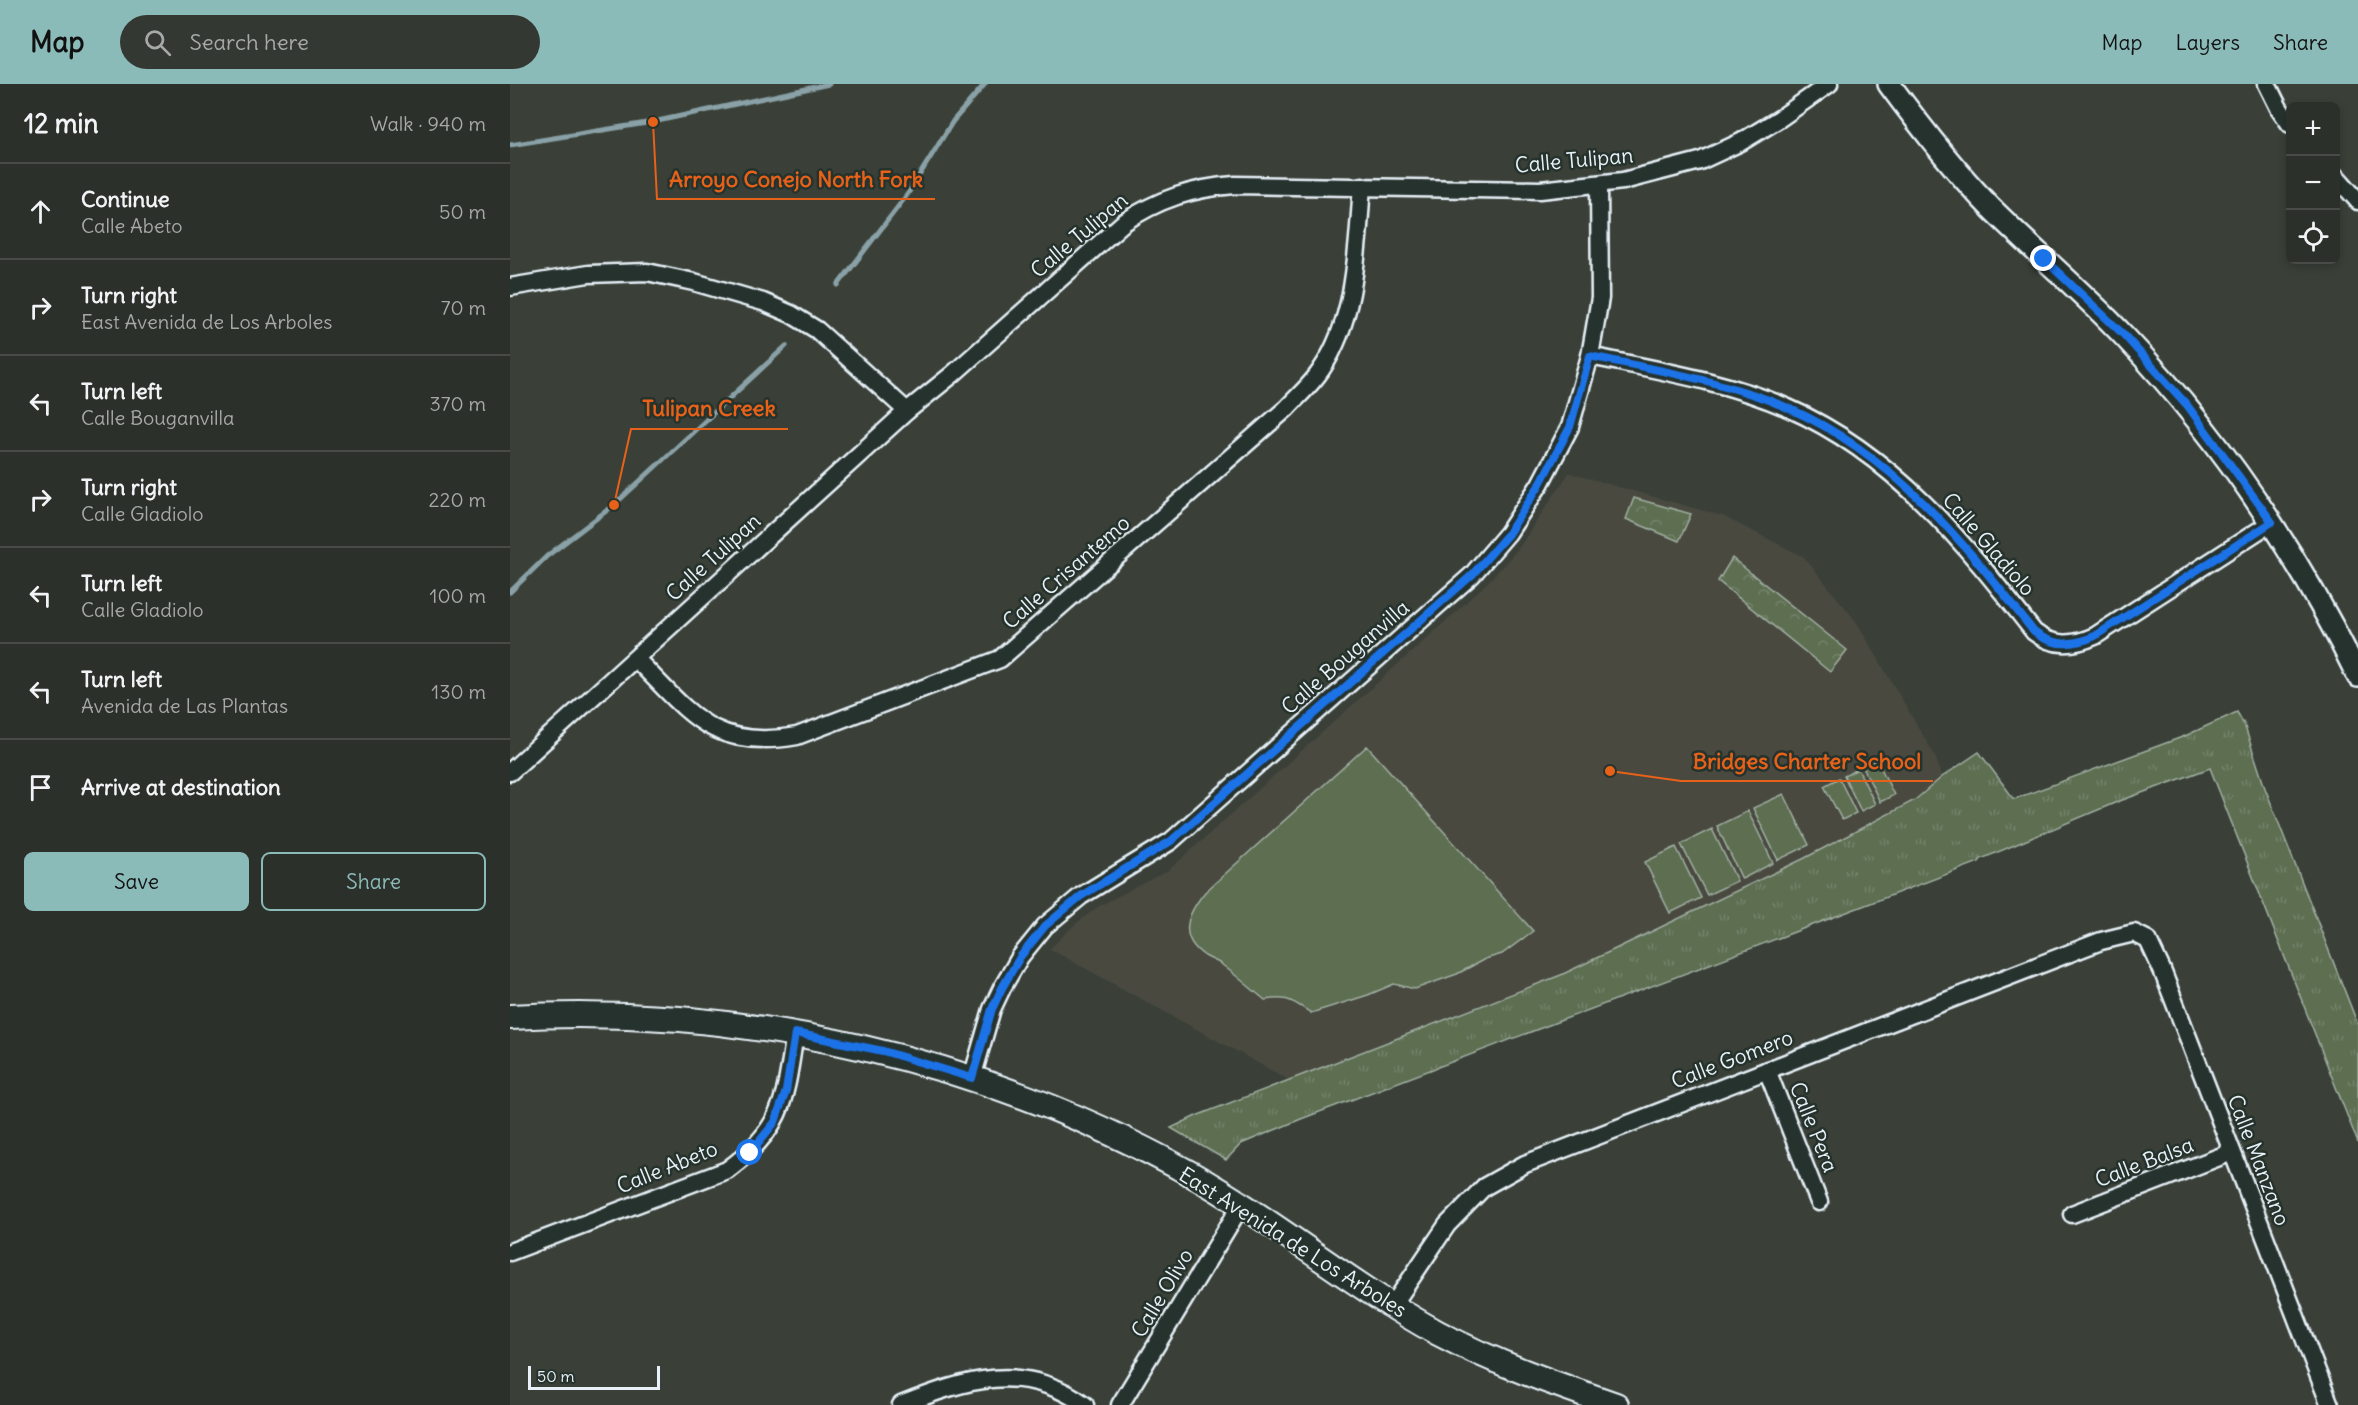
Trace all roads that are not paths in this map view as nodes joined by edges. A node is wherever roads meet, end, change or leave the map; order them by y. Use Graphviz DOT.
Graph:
graph roads {
  1 [pos="1829,84"];
  2 [pos="1888,84"];
  3 [pos="2267,84"];
  4 [pos="2286,118"];
  5 [pos="2340,181"];
  6 [pos="1599,184"];
  7 [pos="1362,186"];
  8 [pos="2358,201"];
  9 [pos="510,287"];
  10 [pos="1590,356"];
  11 [pos="907,411"];
  12 [pos="2272,522"];
  13 [pos="636,659"];
  14 [pos="2358,676"];
  15 [pos="510,772"];
  16 [pos="2141,935"];
  17 [pos="510,1017"];
  18 [pos="795,1033"];
  19 [pos="1767,1070"];
  20 [pos="972,1078"];
  21 [pos="2232,1152"];
  22 [pos="1819,1202"];
  23 [pos="1242,1204"];
  24 [pos="2072,1214"];
  25 [pos="510,1252"];
  26 [pos="1393,1305"];
  27 [pos="901,1405"];
  28 [pos="1085,1405"];
  29 [pos="1120,1405"];
  30 [pos="1616,1405"];
  31 [pos="2330,1405"];
  1 -- 6 [label="street, Calle Tulipan"];
  2 -- 12 [label="street"];
  3 -- 4 [label="street"];
  5 -- 8 [label="street"];
  6 -- 7 [label="street, Calle Tulipan"];
  6 -- 10 [label="street, Calle Bouganvilla"];
  7 -- 11 [label="street, Calle Tulipan"];
  7 -- 13 [label="street, Calle Crisantemo"];
  9 -- 11 [label="street"];
  10 -- 12 [label="street, Calle Gladiolo"];
  10 -- 20 [label="street, Calle Bouganvilla"];
  11 -- 13 [label="street, Calle Tulipan"];
  12 -- 14 [label="street"];
  13 -- 15 [label="street, Calle Tulipan"];
  16 -- 19 [label="street, Calle Gomero"];
  16 -- 21 [label="street, Calle Manzano"];
  17 -- 18 [label="main road, East Avenida de Los Arboles"];
  18 -- 20 [label="main road, East Avenida de Los Arboles"];
  18 -- 25 [label="street, Calle Abeto"];
  19 -- 22 [label="street, Calle Pera"];
  19 -- 26 [label="street, Calle Gomero"];
  20 -- 23 [label="main road, East Avenida de Los Arboles"];
  21 -- 24 [label="street, Calle Balsa"];
  21 -- 31 [label="street, Calle Manzano"];
  23 -- 26 [label="main road, East Avenida de Los Arboles"];
  23 -- 29 [label="street, Calle Olivo"];
  26 -- 30 [label="main road, East Avenida de Los Arboles"];
  27 -- 28 [label="street"];
}
